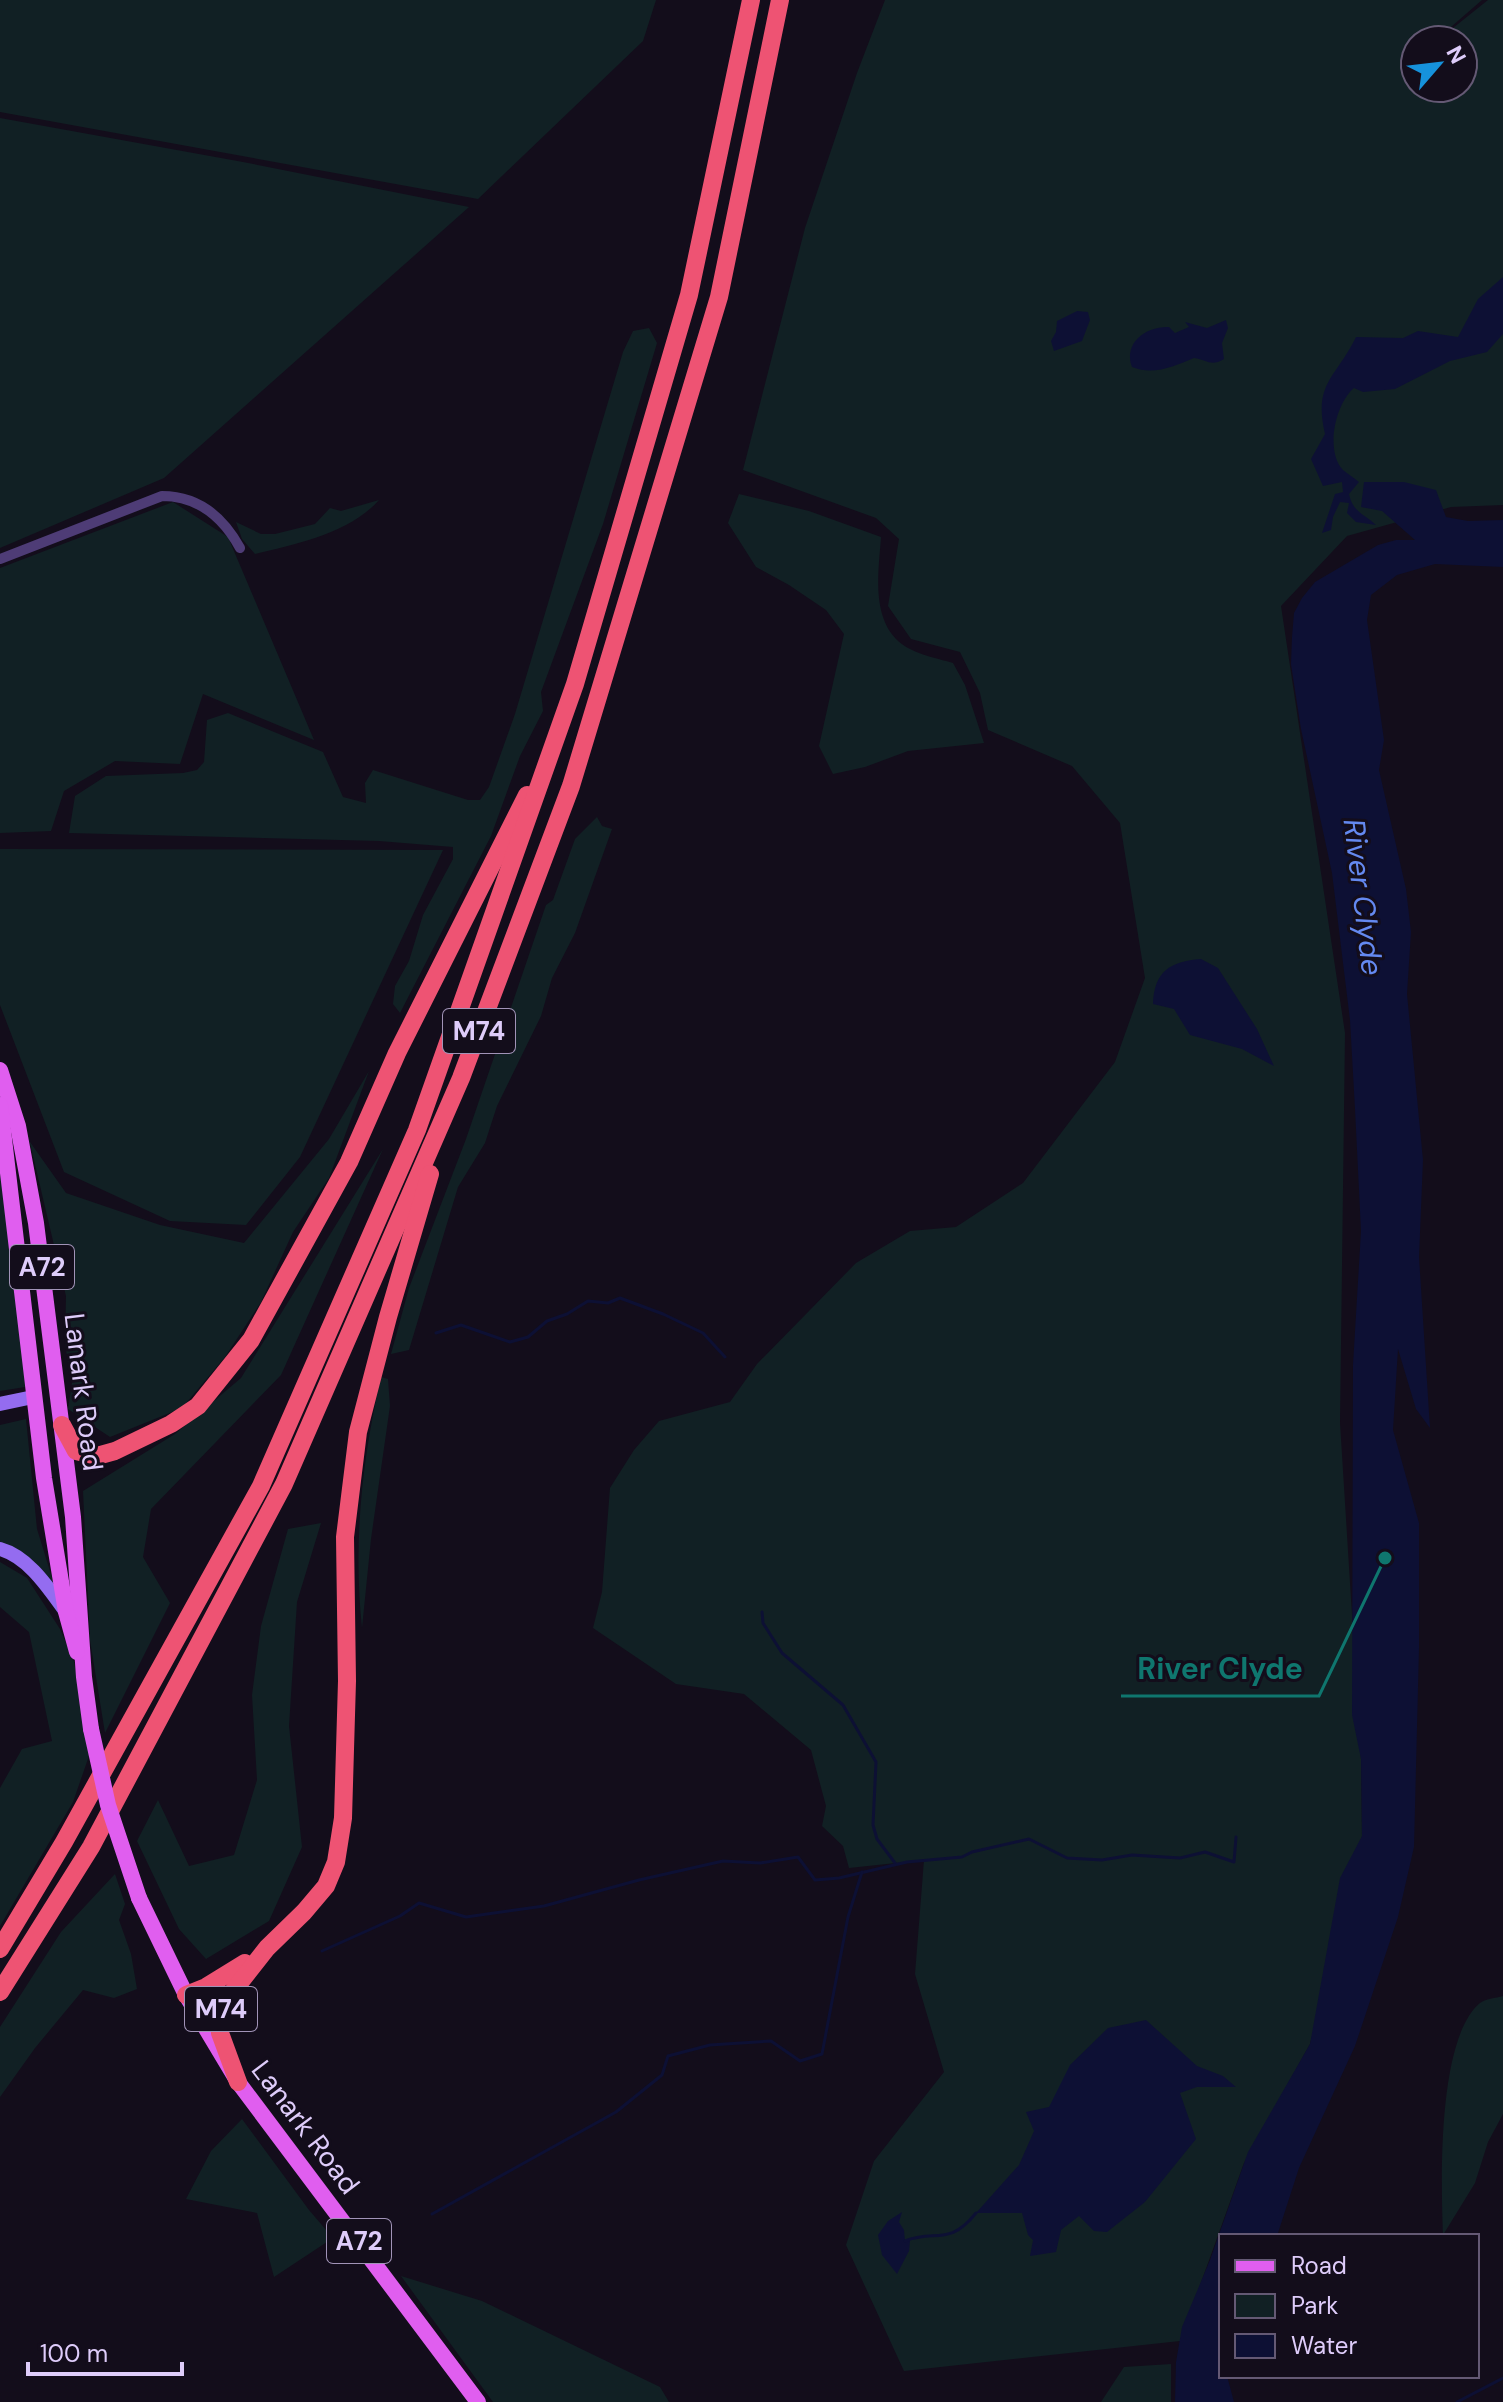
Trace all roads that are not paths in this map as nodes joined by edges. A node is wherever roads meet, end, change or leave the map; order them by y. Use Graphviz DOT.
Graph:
graph roads {
  1 [pos="751,0"];
  2 [pos="780,0"];
  3 [pos="240,548"];
  4 [pos="0,559"];
  5 [pos="562,724"];
  6 [pos="0,1070"];
  7 [pos="453,1098"];
  8 [pos="0,1105"];
  9 [pos="33,1397"];
  10 [pos="0,1404"];
  11 [pos="60,1416"];
  12 [pos="97,1456"];
  13 [pos="67,1467"];
  14 [pos="0,1549"];
  15 [pos="62,1590"];
  16 [pos="66,1612"];
  17 [pos="84,1677"];
  18 [pos="267,1948"];
  19 [pos="0,1949"];
  20 [pos="0,1992"];
  21 [pos="186,1995"];
  22 [pos="238,2082"];
  23 [pos="478,2402"];
  1 -- 5 [label="highway, M74"];
  2 -- 7 [label="highway, M74"];
  3 -- 4 [label="street"];
  5 -- 12 [label="highway, M74"];
  5 -- 19 [label="highway, M74"];
  6 -- 11 [label="main road, Lanark Road / A72"];
  7 -- 18 [label="highway, M74"];
  7 -- 20 [label="highway, M74"];
  8 -- 9 [label="main road, Lanark Road / A72"];
  9 -- 10 [label="street"];
  9 -- 11 [label="main road"];
  9 -- 15 [label="main road, Lanark Road / A72"];
  11 -- 12 [label="highway"];
  11 -- 13 [label="main road, Lanark Road / A72"];
  12 -- 13 [label="highway, M74"];
  13 -- 15 [label="main road, A72"];
  13 -- 17 [label="main road, Lanark Road / A72"];
  14 -- 16 [label="street"];
  15 -- 16 [label="main road, Lanark Road / A72"];
  16 -- 17 [label="main road, Lanark Road / A72"];
  17 -- 21 [label="main road, Lanark Road / A72, bridge"];
  18 -- 21 [label="highway, M74"];
  18 -- 22 [label="highway, M74"];
  21 -- 22 [label="main road, Lanark Road / A72"];
  22 -- 23 [label="main road, Lanark Road / A72"];
}
